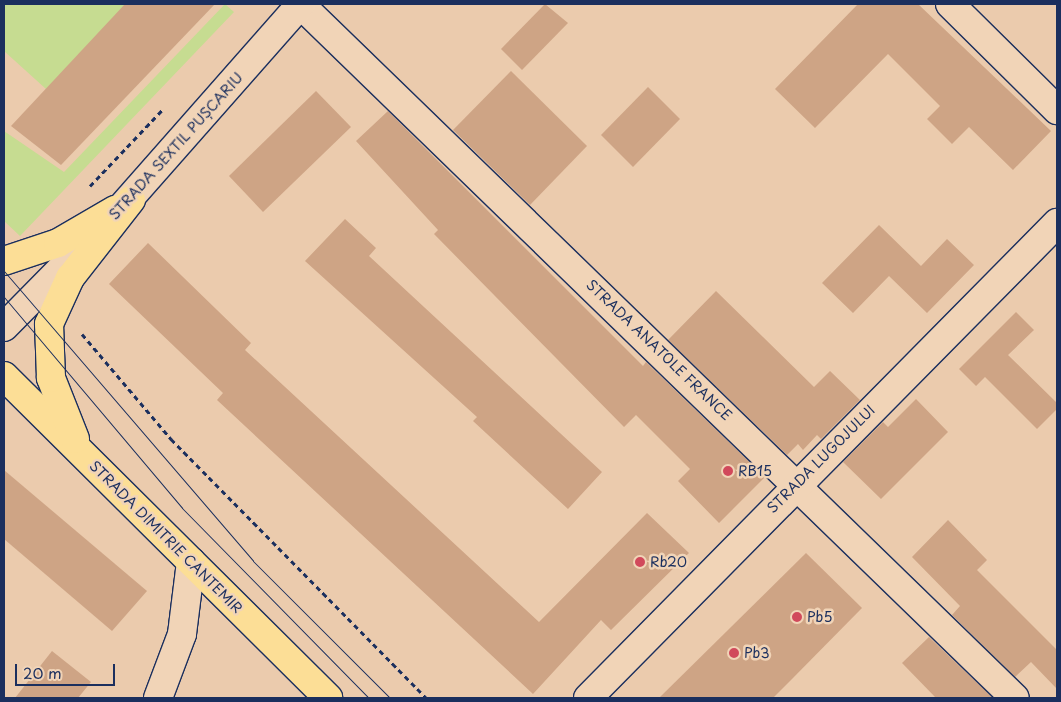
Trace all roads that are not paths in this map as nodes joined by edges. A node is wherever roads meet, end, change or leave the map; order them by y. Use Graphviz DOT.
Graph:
graph roads {
  1 [pos="300,4"];
  2 [pos="950,4"];
  3 [pos="1057,110"];
  4 [pos="131,200"];
  5 [pos="1057,223"];
  6 [pos="4,261"];
  7 [pos="4,327"];
  8 [pos="4,376"];
  9 [pos="82,454"];
  10 [pos="797,482"];
  11 [pos="191,562"];
  12 [pos="158,698"];
  13 [pos="328,698"];
  14 [pos="588,698"];
  15 [pos="1015,698"];
  1 -- 4 [label="street, STRADA SEXTIL PUȘCARIU"];
  1 -- 10 [label="street, STRADA ANATOLE FRANCE"];
  2 -- 3 [label="street"];
  4 -- 6 [label="main road"];
  4 -- 7 [label="street, STRADA SEXTIL PUȘCARIU"];
  4 -- 9 [label="main road"];
  5 -- 10 [label="street, STRADA LUGOJULUI"];
  8 -- 9 [label="main road, STRADA DIMITRIE CANTEMIR"];
  9 -- 11 [label="main road, STRADA DIMITRIE CANTEMIR"];
  10 -- 14 [label="street, STRADA LUGOJULUI"];
  10 -- 15 [label="street, STRADA ANATOLE FRANCE"];
  11 -- 12 [label="street"];
  11 -- 13 [label="main road, STRADA DIMITRIE CANTEMIR"];
}
